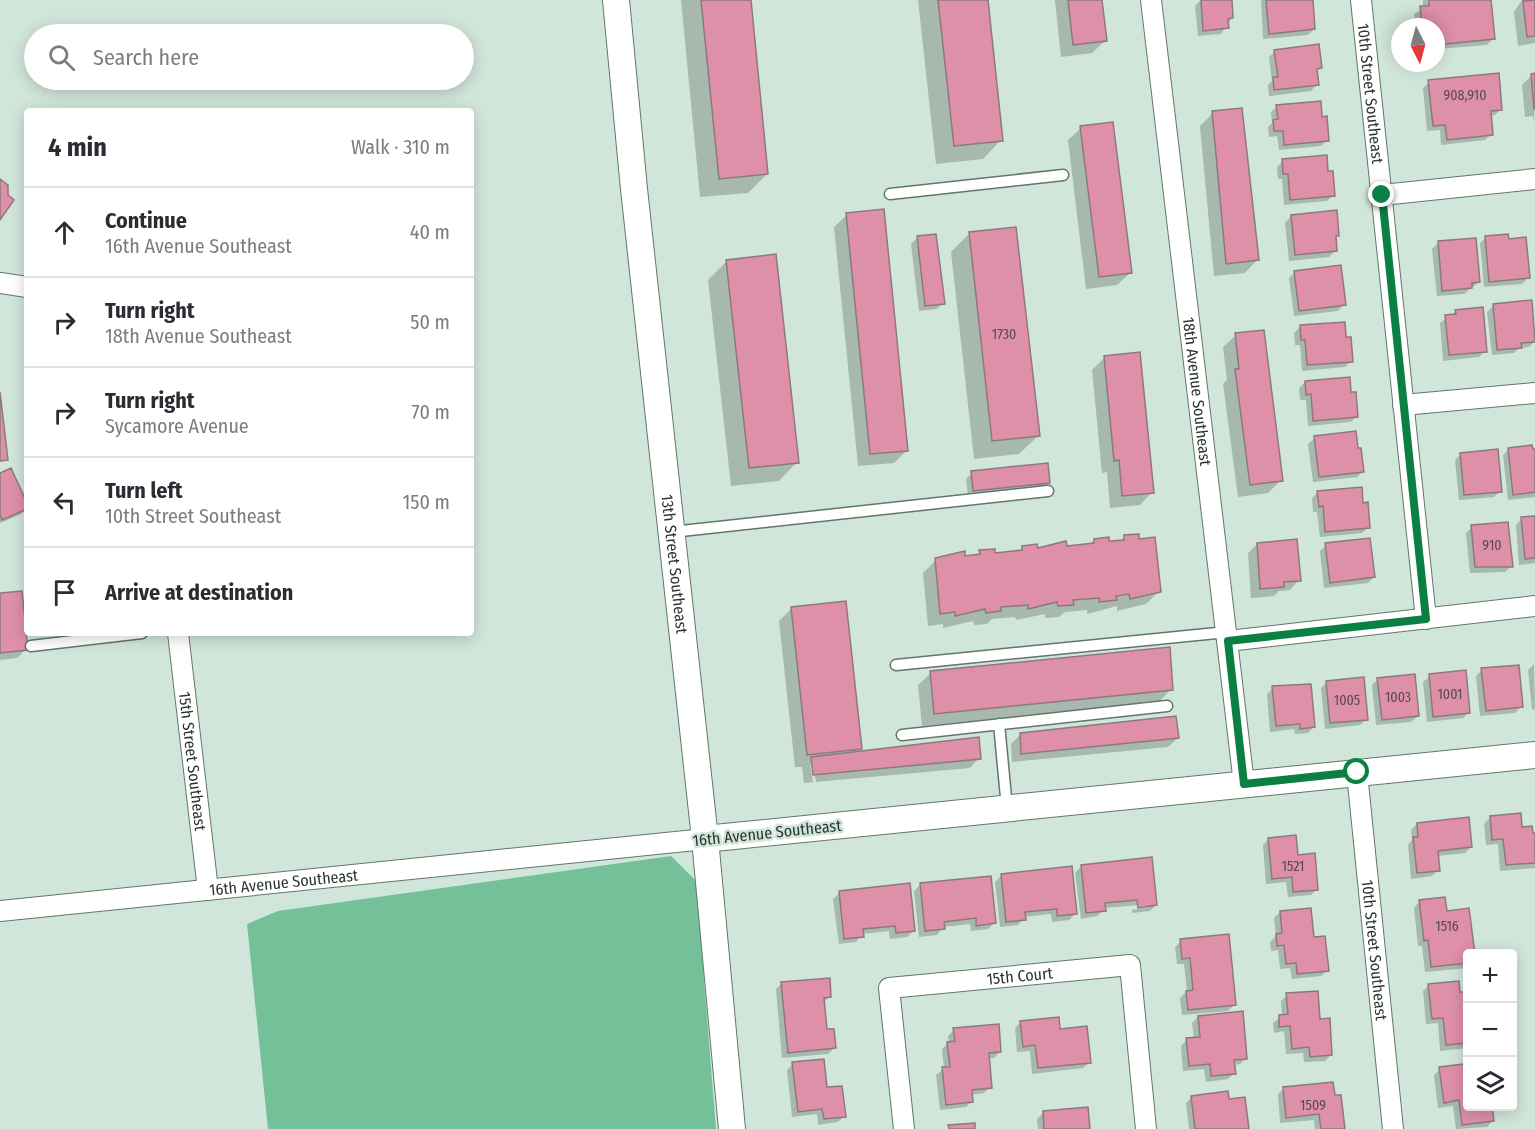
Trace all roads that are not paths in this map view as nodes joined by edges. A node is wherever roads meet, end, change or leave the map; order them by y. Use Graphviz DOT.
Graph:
graph roads {
  1 [pos="616,0"];
  2 [pos="1151,0"];
  3 [pos="1361,0"];
  4 [pos="1063,175"];
  5 [pos="1535,179"];
  6 [pos="890,194"];
  7 [pos="1382,195"];
  8 [pos="0,283"];
  9 [pos="24,287"];
  10 [pos="1535,393"];
  11 [pos="1403,405"];
  12 [pos="1048,491"];
  13 [pos="672,532"];
  14 [pos="1535,606"];
  15 [pos="1426,619"];
  16 [pos="116,636"];
  17 [pos="178,636"];
  18 [pos="1227,637"];
  19 [pos="31,646"];
  20 [pos="896,665"];
  21 [pos="1167,706"];
  22 [pos="999,724"];
  23 [pos="902,735"];
  24 [pos="1535,755"];
  25 [pos="1357,772"];
  26 [pos="1244,784"];
  27 [pos="1008,809"];
  28 [pos="705,838"];
  29 [pos="207,890"];
  30 [pos="0,911"];
  31 [pos="732,1129"];
  32 [pos="904,1129"];
  33 [pos="1146,1129"];
  34 [pos="1393,1129"];
  1 -- 13 [label="street, 13th Street Southeast"];
  2 -- 18 [label="street, 18th Avenue Southeast"];
  3 -- 7 [label="street, 10th Street Southeast"];
  4 -- 6 [label="lane"];
  5 -- 7 [label="street"];
  7 -- 11 [label="street, 10th Street Southeast"];
  8 -- 9 [label="street"];
  10 -- 11 [label="street"];
  11 -- 15 [label="street, 10th Street Southeast"];
  12 -- 13 [label="lane"];
  13 -- 28 [label="street, 13th Street Southeast"];
  14 -- 15 [label="street"];
  15 -- 18 [label="street"];
  16 -- 19 [label="lane"];
  17 -- 29 [label="street, 15th Street Southeast"];
  18 -- 20 [label="lane"];
  18 -- 26 [label="street, 18th Avenue Southeast"];
  21 -- 22 [label="lane"];
  22 -- 23 [label="lane"];
  22 -- 27 [label="lane"];
  24 -- 25 [label="street, 16th Avenue Southeast"];
  25 -- 26 [label="street, 16th Avenue Southeast"];
  25 -- 34 [label="street, 10th Street Southeast"];
  26 -- 27 [label="street, 16th Avenue Southeast"];
  27 -- 28 [label="street, 16th Avenue Southeast"];
  28 -- 29 [label="street, 16th Avenue Southeast"];
  28 -- 31 [label="street, 13th Street Southeast"];
  29 -- 30 [label="street, 16th Avenue Southeast"];
  32 -- 33 [label="street, 15th Court"];
}
